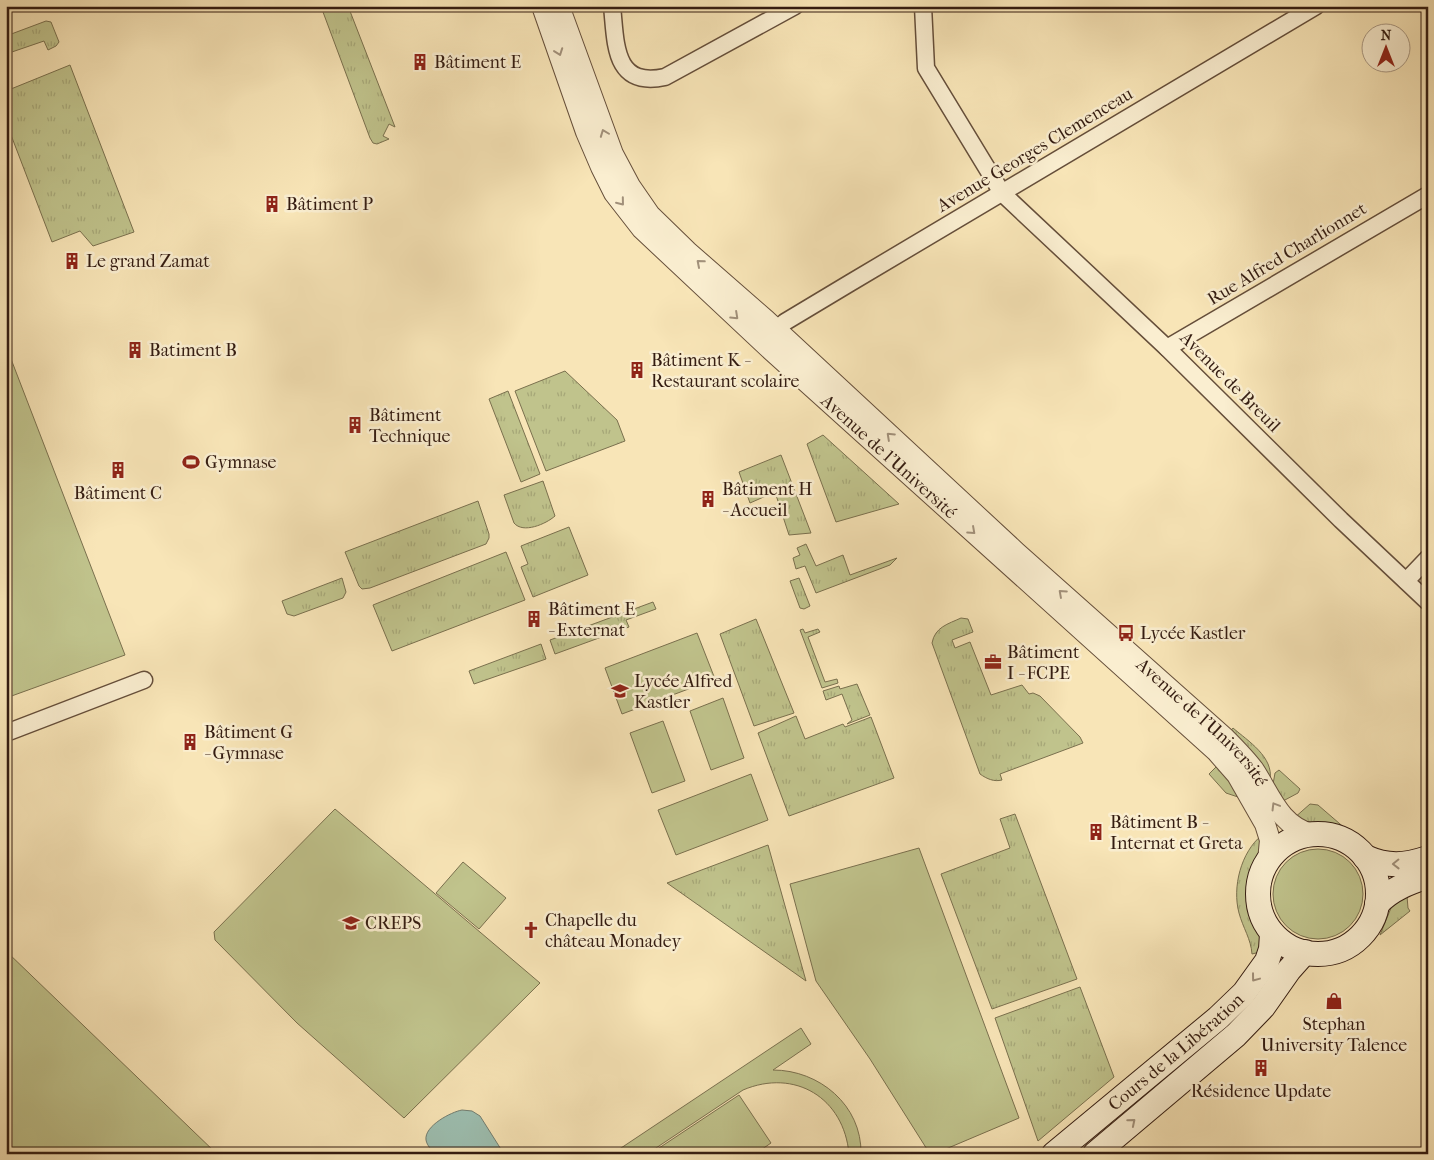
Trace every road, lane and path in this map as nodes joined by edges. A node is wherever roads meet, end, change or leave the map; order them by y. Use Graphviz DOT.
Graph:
graph roads {
  1 [pos="542,6"];
  2 [pos="558,6"];
  3 [pos="612,6"];
  4 [pos="795,6"];
  5 [pos="923,6"];
  6 [pos="1316,6"];
  7 [pos="582,96"];
  8 [pos="615,176"];
  9 [pos="1002,193"];
  10 [pos="1428,195"];
  11 [pos="776,330"];
  12 [pos="1167,348"];
  13 [pos="1012,557"];
  14 [pos="1428,558"];
  15 [pos="1406,581"];
  16 [pos="1428,602"];
  17 [pos="144,680"];
  18 [pos="6,732"];
  19 [pos="1312,834"];
  20 [pos="1365,857"];
  21 [pos="1428,858"];
  22 [pos="1268,860"];
  23 [pos="1428,876"];
  24 [pos="1377,904"];
  25 [pos="1272,934"];
  26 [pos="1305,952"];
  27 [pos="1083,1130"];
  28 [pos="1054,1154"];
  29 [pos="1064,1154"];
  30 [pos="1095,1154"];
  1 -- 7 [label="street, Avenue de l'Université, one-way"];
  2 -- 7 [label="street, Avenue de l'Université"];
  3 -- 4 [label="street"];
  5 -- 9 [label="street, Avenue de Breuil"];
  6 -- 9 [label="street, Avenue Georges Clemenceau"];
  7 -- 8 [label="street, Avenue de l'Université"];
  11 -- 8 [label="street, Avenue de l'Université, one-way"];
  8 -- 13 [label="street, Avenue de l'Université, one-way"];
  9 -- 11 [label="street, Avenue Georges Clemenceau"];
  9 -- 12 [label="street, Avenue de Breuil"];
  10 -- 12 [label="street, Rue Alfred Charlionnet"];
  13 -- 11 [label="street, Avenue de l'Université, one-way"];
  12 -- 15 [label="street, Avenue de Breuil"];
  19 -- 13 [label="street, Avenue de l'Université, one-way"];
  13 -- 22 [label="street, Avenue de l'Université"];
  14 -- 15 [label="street"];
  15 -- 16 [label="street, Avenue de Breuil"];
  17 -- 18 [label="street"];
  19 -- 20 [label="main road"];
  19 -- 22 [label="main road"];
  21 -- 20 [label="main road, one-way"];
  20 -- 24 [label="main road"];
  22 -- 25 [label="main road"];
  23 -- 24 [label="main road"];
  24 -- 26 [label="main road"];
  25 -- 26 [label="main road"];
  25 -- 27 [label="main road, Cours de la Libération, one-way"];
  30 -- 26 [label="main road, Cours de la Libération, one-way"];
  27 -- 28 [label="main road, Cours de la Libération"];
  27 -- 29 [label="main road"];
}
